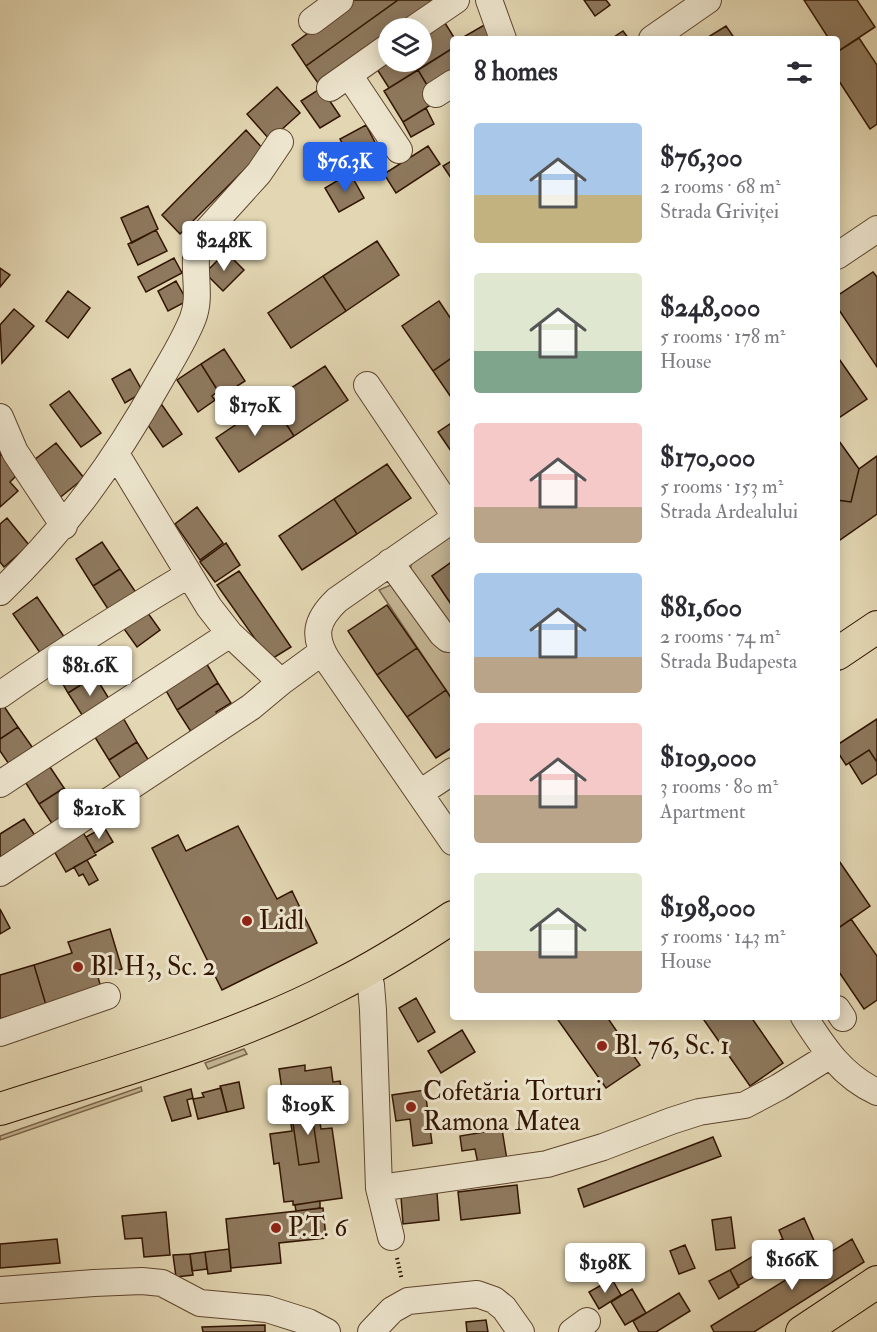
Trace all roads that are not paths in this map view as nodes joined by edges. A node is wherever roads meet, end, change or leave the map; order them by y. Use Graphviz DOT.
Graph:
graph roads {
  1 [pos="340,0"];
  2 [pos="456,0"];
  3 [pos="489,0"];
  4 [pos="708,0"];
  5 [pos="430,18"];
  6 [pos="312,21"];
  7 [pos="502,36"];
  8 [pos="656,36"];
  9 [pos="378,54"];
  10 [pos="280,142"];
  11 [pos="399,150"];
  12 [pos="877,229"];
  13 [pos="840,254"];
  14 [pos="367,385"];
  15 [pos="0,417"];
  16 [pos="116,454"];
  17 [pos="450,509"];
  18 [pos="450,521"];
  19 [pos="64,526"];
  20 [pos="390,562"];
  21 [pos="188,575"];
  22 [pos="0,592"];
  23 [pos="877,627"];
  24 [pos="230,634"];
  25 [pos="450,639"];
  26 [pos="320,646"];
  27 [pos="840,652"];
  28 [pos="281,682"];
  29 [pos="0,695"];
  30 [pos="450,773"];
  31 [pos="0,784"];
  32 [pos="420,794"];
  33 [pos="450,838"];
  34 [pos="0,873"];
  35 [pos="450,918"];
  36 [pos="366,971"];
  37 [pos="107,996"];
  38 [pos="806,1020"];
  39 [pos="0,1033"];
  40 [pos="829,1056"];
  41 [pos="877,1092"];
  42 [pos="0,1109"];
  43 [pos="379,1188"];
  44 [pos="392,1237"];
  45 [pos="877,1282"];
  46 [pos="0,1290"];
  47 [pos="398,1314"];
  48 [pos="327,1332"];
  49 [pos="371,1332"];
  50 [pos="521,1332"];
  51 [pos="802,1332"];
  1 -- 6 [label="street"];
  2 -- 5 [label="street"];
  3 -- 7 [label="street"];
  4 -- 8 [label="street"];
  9 -- 11 [label="street"];
  10 -- 16 [label="street"];
  12 -- 13 [label="street"];
  14 -- 17 [label="street"];
  15 -- 19 [label="street"];
  16 -- 19 [label="street"];
  16 -- 21 [label="street"];
  18 -- 20 [label="street"];
  19 -- 22 [label="street"];
  20 -- 25 [label="street"];
  20 -- 26 [label="street"];
  21 -- 24 [label="street"];
  21 -- 29 [label="street"];
  23 -- 27 [label="main road"];
  24 -- 28 [label="street"];
  24 -- 31 [label="street"];
  26 -- 28 [label="street"];
  26 -- 32 [label="street"];
  28 -- 34 [label="street"];
  30 -- 32 [label="street"];
  32 -- 33 [label="street"];
  35 -- 36 [label="main road"];
  36 -- 42 [label="main road"];
  36 -- 43 [label="street"];
  37 -- 39 [label="street"];
  38 -- 40 [label="street"];
  40 -- 41 [label="street"];
  40 -- 43 [label="street"];
  43 -- 44 [label="street"];
  45 -- 51 [label="main road"];
  46 -- 48 [label="street"];
  47 -- 49 [label="street"];
  47 -- 50 [label="street"];
}
